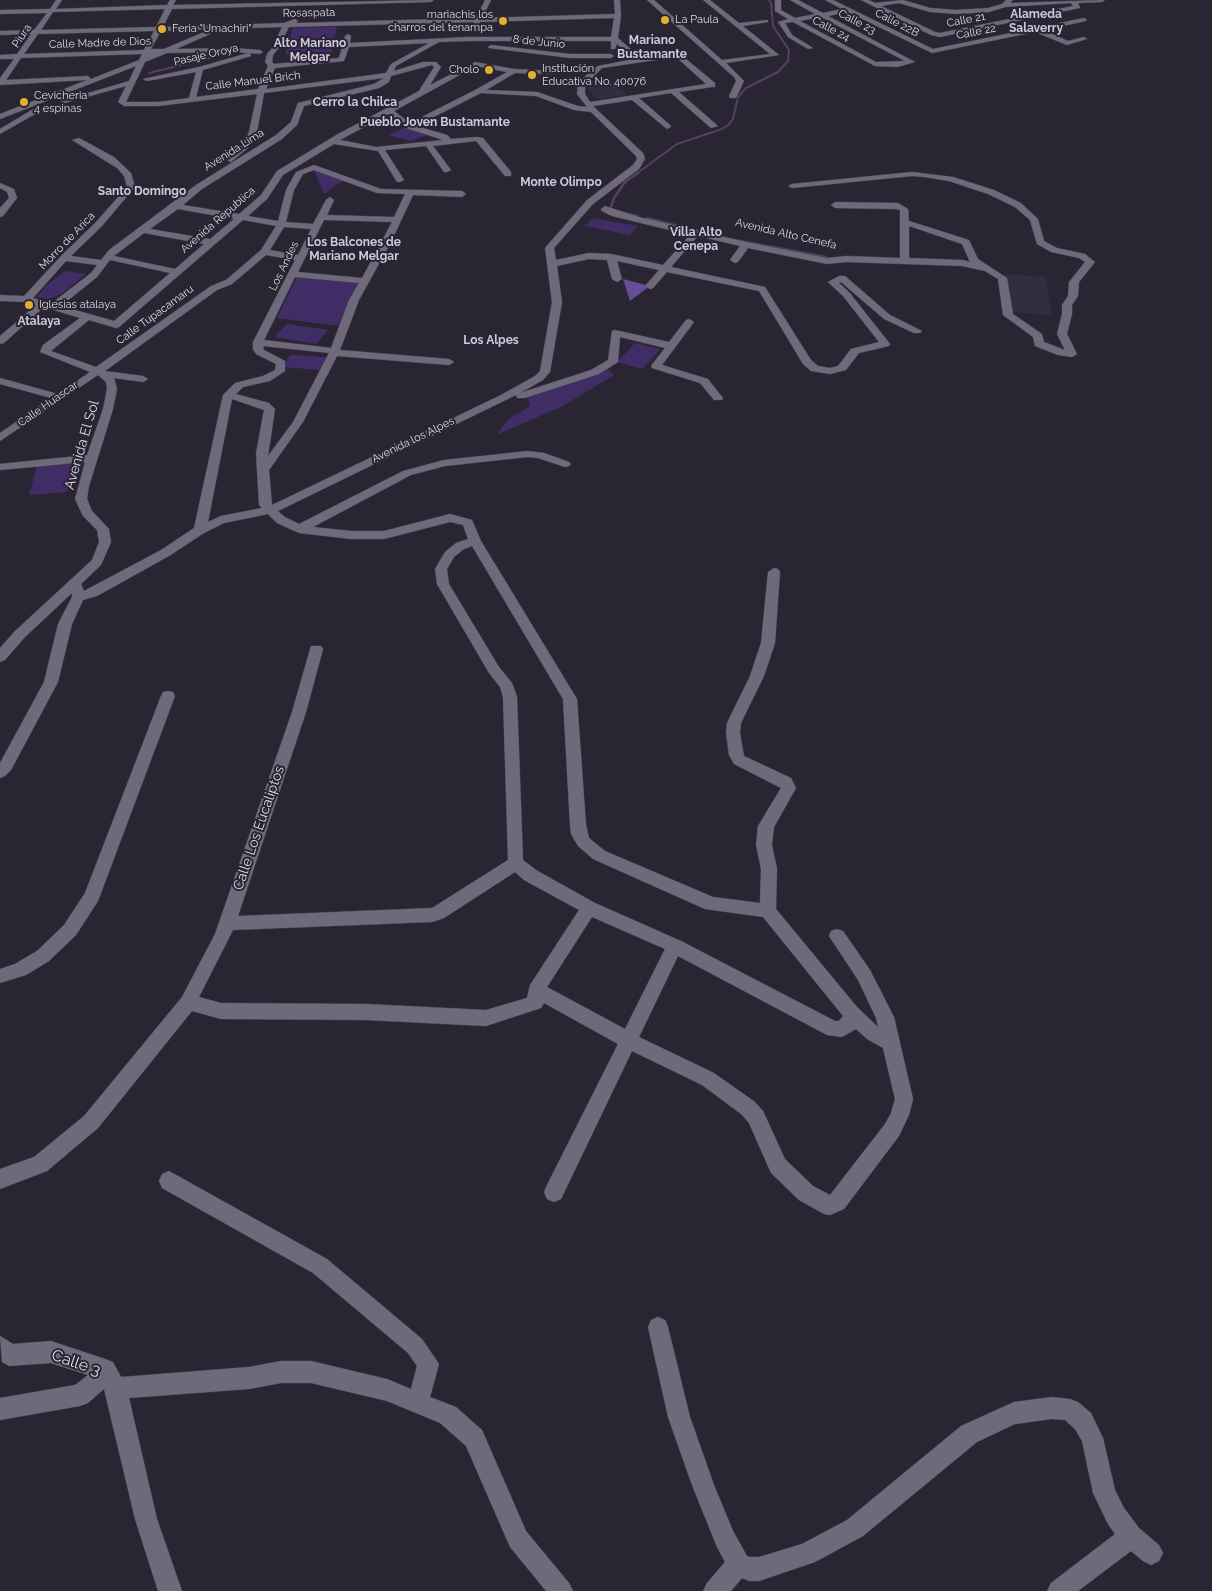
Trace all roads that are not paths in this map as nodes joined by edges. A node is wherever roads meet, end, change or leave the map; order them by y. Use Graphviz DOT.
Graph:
graph roads {
  1 [pos="59,0"];
  2 [pos="173,0"];
  3 [pos="431,0"];
  4 [pos="488,0"];
  5 [pos="618,0"];
  6 [pos="650,0"];
  7 [pos="706,0"];
  8 [pos="778,0"];
  9 [pos="793,0"];
  10 [pos="828,0"];
  11 [pos="864,0"];
  12 [pos="1102,0"];
  13 [pos="330,1"];
  14 [pos="366,1"];
  15 [pos="897,1"];
  16 [pos="240,2"];
  17 [pos="340,2"];
  18 [pos="1073,2"];
  19 [pos="1007,3"];
  20 [pos="266,5"];
  21 [pos="875,5"];
  22 [pos="169,7"];
  23 [pos="322,9"];
  24 [pos="849,10"];
  25 [pos="989,10"];
  26 [pos="50,11"];
  27 [pos="0,12"];
  28 [pos="251,14"];
  29 [pos="822,15"];
  30 [pos="618,16"];
  31 [pos="304,17"];
  32 [pos="242,18"];
  33 [pos="478,19"];
  34 [pos="794,20"];
  35 [pos="1084,20"];
  36 [pos="766,21"];
  37 [pos="1014,21"];
  38 [pos="352,22"];
  39 [pos="278,24"];
  40 [pos="287,24"];
  41 [pos="224,25"];
  42 [pos="737,25"];
  43 [pos="159,28"];
  44 [pos="1037,31"];
  45 [pos="37,32"];
  46 [pos="0,33"];
  47 [pos="897,35"];
  48 [pos="272,36"];
  49 [pos="888,36"];
  50 [pos="880,38"];
  51 [pos="468,39"];
  52 [pos="615,39"];
  53 [pos="1084,39"];
  54 [pos="870,40"];
  55 [pos="436,42"];
  56 [pos="861,42"];
  57 [pos="852,44"];
  58 [pos="346,45"];
  59 [pos="842,46"];
  60 [pos="810,48"];
  61 [pos="261,49"];
  62 [pos="930,50"];
  63 [pos="166,51"];
  64 [pos="147,52"];
  65 [pos="270,54"];
  66 [pos="20,56"];
  67 [pos="611,56"];
  68 [pos="0,57"];
  69 [pos="640,60"];
  70 [pos="142,61"];
  71 [pos="721,62"];
  72 [pos="609,64"];
  73 [pos="875,64"];
  74 [pos="272,66"];
  75 [pos="200,69"];
  76 [pos="514,72"];
  77 [pos="554,73"];
  78 [pos="387,75"];
  79 [pos="101,78"];
  80 [pos="147,78"];
  81 [pos="0,82"];
  82 [pos="133,82"];
  83 [pos="423,91"];
  84 [pos="480,91"];
  85 [pos="261,92"];
  86 [pos="674,92"];
  87 [pos="61,94"];
  88 [pos="733,96"];
  89 [pos="634,98"];
  90 [pos="192,100"];
  91 [pos="48,107"];
  92 [pos="591,107"];
  93 [pos="388,110"];
  94 [pos="436,112"];
  95 [pos="446,115"];
  96 [pos="0,117"];
  97 [pos="409,126"];
  98 [pos="714,126"];
  99 [pos="667,127"];
  100 [pos="0,132"];
  101 [pos="76,140"];
  102 [pos="332,141"];
  103 [pos="448,141"];
  104 [pos="427,143"];
  105 [pos="380,148"];
  106 [pos="307,157"];
  107 [pos="314,167"];
  108 [pos="447,170"];
  109 [pos="508,174"];
  110 [pos="400,180"];
  111 [pos="0,185"];
  112 [pos="792,186"];
  113 [pos="199,187"];
  114 [pos="410,193"];
  115 [pos="462,194"];
  116 [pos="330,200"];
  117 [pos="587,205"];
  118 [pos="835,205"];
  119 [pos="176,206"];
  120 [pos="610,209"];
  121 [pos="0,214"];
  122 [pos="241,216"];
  123 [pos="321,218"];
  124 [pos="397,220"];
  125 [pos="905,222"];
  126 [pos="281,224"];
  127 [pos="316,227"];
  128 [pos="143,230"];
  129 [pos="696,233"];
  130 [pos="210,242"];
  131 [pos="746,245"];
  132 [pos="264,252"];
  133 [pos="611,256"];
  134 [pos="64,258"];
  135 [pos="300,258"];
  136 [pos="846,259"];
  137 [pos="104,260"];
  138 [pos="735,260"];
  139 [pos="904,262"];
  140 [pos="552,264"];
  141 [pos="666,267"];
  142 [pos="991,271"];
  143 [pos="176,272"];
  144 [pos="291,274"];
  145 [pos="617,279"];
  146 [pos="365,281"];
  147 [pos="650,286"];
  148 [pos="0,298"];
  149 [pos="27,299"];
  150 [pos="42,304"];
  151 [pos="53,307"];
  152 [pos="89,316"];
  153 [pos="689,322"];
  154 [pos="917,331"];
  155 [pos="0,341"];
  156 [pos="258,342"];
  157 [pos="671,346"];
  158 [pos="334,352"];
  159 [pos="450,362"];
  160 [pos="546,364"];
  161 [pos="101,373"];
  162 [pos="143,379"];
  163 [pos="0,381"];
  164 [pos="228,395"];
  165 [pos="58,397"];
  166 [pos="505,397"];
  167 [pos="718,398"];
  168 [pos="0,438"];
  169 [pos="92,458"];
  170 [pos="565,464"];
  171 [pos="0,466"];
  172 [pos="264,469"];
  173 [pos="268,507"];
  174 [pos="299,529"];
  175 [pos="200,530"];
  176 [pos="475,540"];
  177 [pos="774,572"];
  178 [pos="78,581"];
  179 [pos="78,597"];
  180 [pos="316,649"];
  181 [pos="0,657"];
  182 [pos="168,696"];
  183 [pos="0,772"];
  184 [pos="516,864"];
  185 [pos="589,908"];
  186 [pos="768,911"];
  187 [pos="227,923"];
  188 [pos="837,936"];
  189 [pos="675,946"];
  190 [pos="0,976"];
  191 [pos="536,990"];
  192 [pos="188,1002"];
  193 [pos="851,1013"];
  194 [pos="891,1039"];
  195 [pos="630,1041"];
  196 [pos="0,1179"];
  197 [pos="169,1181"];
  198 [pos="554,1192"];
  199 [pos="658,1328"];
  200 [pos="0,1347"];
  201 [pos="111,1379"];
  202 [pos="418,1402"];
  203 [pos="0,1409"];
  204 [pos="1131,1536"];
  205 [pos="1150,1553"];
  206 [pos="739,1564"];
  207 [pos="170,1591"];
  208 [pos="561,1591"];
  209 [pos="715,1591"];
  210 [pos="1059,1591"];
  1 -- 26 [label="street, Piura"];
  2 -- 22 [label="street"];
  3 -- 14 [label="street"];
  4 -- 33 [label="street"];
  5 -- 30 [label="street"];
  6 -- 71 [label="street"];
  7 -- 42 [label="street"];
  8 -- 34 [label="street, Calle 24"];
  9 -- 29 [label="street, Calle 23"];
  10 -- 24 [label="street, Calle 22B"];
  11 -- 21 [label="street"];
  12 -- 18 [label="street"];
  13 -- 17 [label="street"];
  13 -- 20 [label="street"];
  14 -- 17 [label="street"];
  15 -- 21 [label="street"];
  15 -- 25 [label="street"];
  16 -- 20 [label="street"];
  16 -- 22 [label="street"];
  17 -- 23 [label="street"];
  18 -- 19 [label="street"];
  18 -- 37 [label="street, Calle 21"];
  19 -- 25 [label="street"];
  20 -- 28 [label="street"];
  21 -- 24 [label="street"];
  21 -- 37 [label="street, Calle 21"];
  22 -- 26 [label="street"];
  22 -- 43 [label="street"];
  24 -- 29 [label="street"];
  24 -- 47 [label="street, Calle 22B"];
  25 -- 37 [label="street"];
  26 -- 27 [label="street"];
  26 -- 45 [label="street, Piura"];
  29 -- 34 [label="street"];
  29 -- 54 [label="street, Calle 23"];
  30 -- 33 [label="street, Rosaspata"];
  30 -- 52 [label="street"];
  31 -- 40 [label="street"];
  32 -- 41 [label="street"];
  33 -- 38 [label="street, Rosaspata"];
  33 -- 51 [label="street"];
  34 -- 59 [label="street, Calle 24"];
  34 -- 60 [label="street"];
  35 -- 44 [label="street, Calle 22"];
  36 -- 42 [label="street"];
  37 -- 44 [label="street"];
  38 -- 40 [label="street, Rosaspata"];
  38 -- 58 [label="street"];
  39 -- 40 [label="street, Rosaspata"];
  39 -- 41 [label="street, Rosaspata"];
  39 -- 48 [label="street"];
  40 -- 65 [label="street"];
  41 -- 43 [label="street, Rosaspata"];
  41 -- 63 [label="street"];
  42 -- 71 [label="street"];
  43 -- 45 [label="street, Rosaspata"];
  43 -- 64 [label="street"];
  44 -- 53 [label="street"];
  44 -- 62 [label="street, Calle 22"];
  45 -- 46 [label="street, Rosaspata"];
  45 -- 66 [label="street, Piura"];
  47 -- 49 [label="street"];
  47 -- 62 [label="street, Calle 22B"];
  50 -- 54 [label="street"];
  51 -- 52 [label="street"];
  51 -- 55 [label="street"];
  51 -- 67 [label="street, 8 de Junio"];
  52 -- 67 [label="street"];
  52 -- 69 [label="street"];
  54 -- 56 [label="street"];
  54 -- 73 [label="street, Calle 23"];
  55 -- 58 [label="street"];
  55 -- 78 [label="street, Avenida Lima"];
  57 -- 59 [label="street"];
  58 -- 74 [label="street"];
  59 -- 73 [label="street, Calle 24"];
  61 -- 63 [label="street, Calle Madre de Dios"];
  61 -- 65 [label="street, Pasaje Oroya"];
  61 -- 75 [label="street, Pasaje Oroya"];
  63 -- 64 [label="street, Calle Madre de Dios"];
  63 -- 70 [label="street"];
  64 -- 66 [label="street, Calle Madre de Dios"];
  64 -- 70 [label="street"];
  65 -- 74 [label="street"];
  66 -- 68 [label="street, Calle Madre de Dios"];
  66 -- 81 [label="street, Piura"];
  67 -- 72 [label="street"];
  69 -- 72 [label="street"];
  69 -- 86 [label="street"];
  70 -- 79 [label="street"];
  70 -- 82 [label="street"];
  71 -- 88 [label="street"];
  72 -- 92 [label="street"];
  74 -- 85 [label="street"];
  75 -- 80 [label="street, Pasaje Oroya"];
  75 -- 90 [label="street"];
  76 -- 77 [label="street"];
  76 -- 83 [label="street"];
  76 -- 84 [label="street"];
  78 -- 83 [label="street, Avenida Republica"];
  78 -- 85 [label="street, Calle Manuel Brich"];
  78 -- 113 [label="street, Avenida Lima"];
  79 -- 81 [label="street"];
  79 -- 87 [label="street"];
  82 -- 90 [label="street, Calle Manuel Brich"];
  82 -- 91 [label="street"];
  83 -- 93 [label="street, Avenida Republica"];
  84 -- 92 [label="street"];
  84 -- 94 [label="street"];
  85 -- 90 [label="street, Calle Manuel Brich"];
  85 -- 113 [label="street"];
  86 -- 89 [label="street"];
  86 -- 98 [label="street"];
  87 -- 91 [label="street"];
  87 -- 96 [label="street"];
  89 -- 92 [label="street"];
  89 -- 99 [label="street"];
  91 -- 100 [label="street"];
  92 -- 117 [label="street, Avenida los Alpes"];
  93 -- 97 [label="street"];
  93 -- 102 [label="street, Avenida Republica"];
  94 -- 95 [label="street"];
  94 -- 97 [label="street"];
  97 -- 103 [label="street"];
  101 -- 134 [label="street, Morro de Arica"];
  102 -- 105 [label="street"];
  102 -- 106 [label="street, Avenida Republica"];
  103 -- 104 [label="street"];
  103 -- 109 [label="street"];
  104 -- 105 [label="street"];
  104 -- 108 [label="street"];
  105 -- 110 [label="street"];
  106 -- 107 [label="street"];
  106 -- 122 [label="street, Avenida Republica"];
  107 -- 114 [label="street"];
  107 -- 126 [label="street, Calle Tupacamaru"];
  111 -- 121 [label="street"];
  112 -- 142 [label="street"];
  113 -- 119 [label="street, Avenida Lima"];
  114 -- 115 [label="street"];
  114 -- 124 [label="street"];
  116 -- 123 [label="street, Los Andes"];
  117 -- 120 [label="street, Avenida Alto Cenefa"];
  117 -- 140 [label="street, Avenida los Alpes"];
  118 -- 125 [label="street"];
  119 -- 122 [label="street"];
  119 -- 128 [label="street, Avenida Lima"];
  120 -- 129 [label="street, Avenida Alto Cenefa"];
  120 -- 136 [label="street, Avenida Alto Cenefa"];
  122 -- 126 [label="street"];
  122 -- 130 [label="street, Avenida Republica"];
  123 -- 124 [label="street"];
  123 -- 127 [label="street, Los Andes"];
  124 -- 146 [label="street"];
  125 -- 139 [label="street"];
  125 -- 142 [label="street"];
  126 -- 127 [label="street"];
  126 -- 132 [label="street, Calle Tupacamaru"];
  127 -- 135 [label="street, Los Andes"];
  128 -- 130 [label="street"];
  128 -- 137 [label="street, Avenida Lima"];
  129 -- 131 [label="street, Avenida Alto Cenefa"];
  129 -- 141 [label="street"];
  130 -- 143 [label="street, Avenida Republica"];
  131 -- 136 [label="street, Avenida Alto Cenefa"];
  131 -- 138 [label="street"];
  132 -- 135 [label="street"];
  132 -- 161 [label="street, Calle Tupacamaru"];
  133 -- 140 [label="street"];
  133 -- 141 [label="street"];
  133 -- 145 [label="street"];
  134 -- 137 [label="street"];
  134 -- 149 [label="street, Morro de Arica"];
  135 -- 144 [label="street, Los Andes"];
  136 -- 139 [label="street, Avenida Alto Cenefa"];
  137 -- 143 [label="street"];
  137 -- 151 [label="street, Avenida Lima"];
  139 -- 142 [label="street, Avenida Alto Cenefa"];
  140 -- 160 [label="street, Avenida los Alpes"];
  141 -- 147 [label="street"];
  141 -- 154 [label="street"];
  143 -- 152 [label="street, Avenida Republica"];
  144 -- 146 [label="street"];
  144 -- 156 [label="street, Los Andes"];
  146 -- 158 [label="street"];
  148 -- 149 [label="street"];
  149 -- 150 [label="street"];
  150 -- 151 [label="street"];
  150 -- 155 [label="street"];
  151 -- 152 [label="street"];
  152 -- 161 [label="street"];
  153 -- 157 [label="street"];
  156 -- 158 [label="street"];
  156 -- 164 [label="street"];
  157 -- 166 [label="street"];
  157 -- 167 [label="street"];
  158 -- 159 [label="street"];
  158 -- 172 [label="street"];
  160 -- 166 [label="street, Avenida los Alpes"];
  160 -- 173 [label="street, Avenida los Alpes"];
  161 -- 162 [label="street"];
  161 -- 165 [label="street, Calle Huascar"];
  161 -- 169 [label="street, Avenida El Sol"];
  163 -- 165 [label="street"];
  164 -- 172 [label="street"];
  164 -- 175 [label="street"];
  165 -- 168 [label="street, Calle Huascar"];
  166 -- 173 [label="street, Avenida los Alpes"];
  169 -- 171 [label="street"];
  169 -- 178 [label="street, Avenida El Sol"];
  170 -- 174 [label="street"];
  172 -- 173 [label="street"];
  173 -- 174 [label="street"];
  173 -- 175 [label="street"];
  174 -- 176 [label="street"];
  175 -- 179 [label="street"];
  176 -- 184 [label="street"];
  176 -- 186 [label="street"];
  177 -- 186 [label="street"];
  178 -- 179 [label="street"];
  178 -- 181 [label="street, Avenida El Sol"];
  179 -- 183 [label="street"];
  180 -- 187 [label="street, Calle Los Eucaliptos"];
  182 -- 190 [label="street"];
  184 -- 185 [label="street"];
  184 -- 187 [label="street"];
  185 -- 189 [label="street"];
  185 -- 191 [label="street"];
  186 -- 193 [label="street"];
  187 -- 192 [label="street, Calle Los Eucaliptos"];
  188 -- 194 [label="street"];
  189 -- 193 [label="street"];
  189 -- 195 [label="street"];
  191 -- 192 [label="street"];
  191 -- 195 [label="street"];
  192 -- 196 [label="street, Calle Los Eucaliptos"];
  193 -- 194 [label="street"];
  194 -- 195 [label="street"];
  195 -- 198 [label="street"];
  197 -- 202 [label="street"];
  199 -- 206 [label="street"];
  200 -- 201 [label="street, Calle 3"];
  201 -- 202 [label="street"];
  201 -- 203 [label="street"];
  201 -- 207 [label="street"];
  202 -- 208 [label="street"];
  204 -- 205 [label="street"];
  204 -- 206 [label="street"];
  204 -- 210 [label="street"];
  206 -- 209 [label="street"];
}
